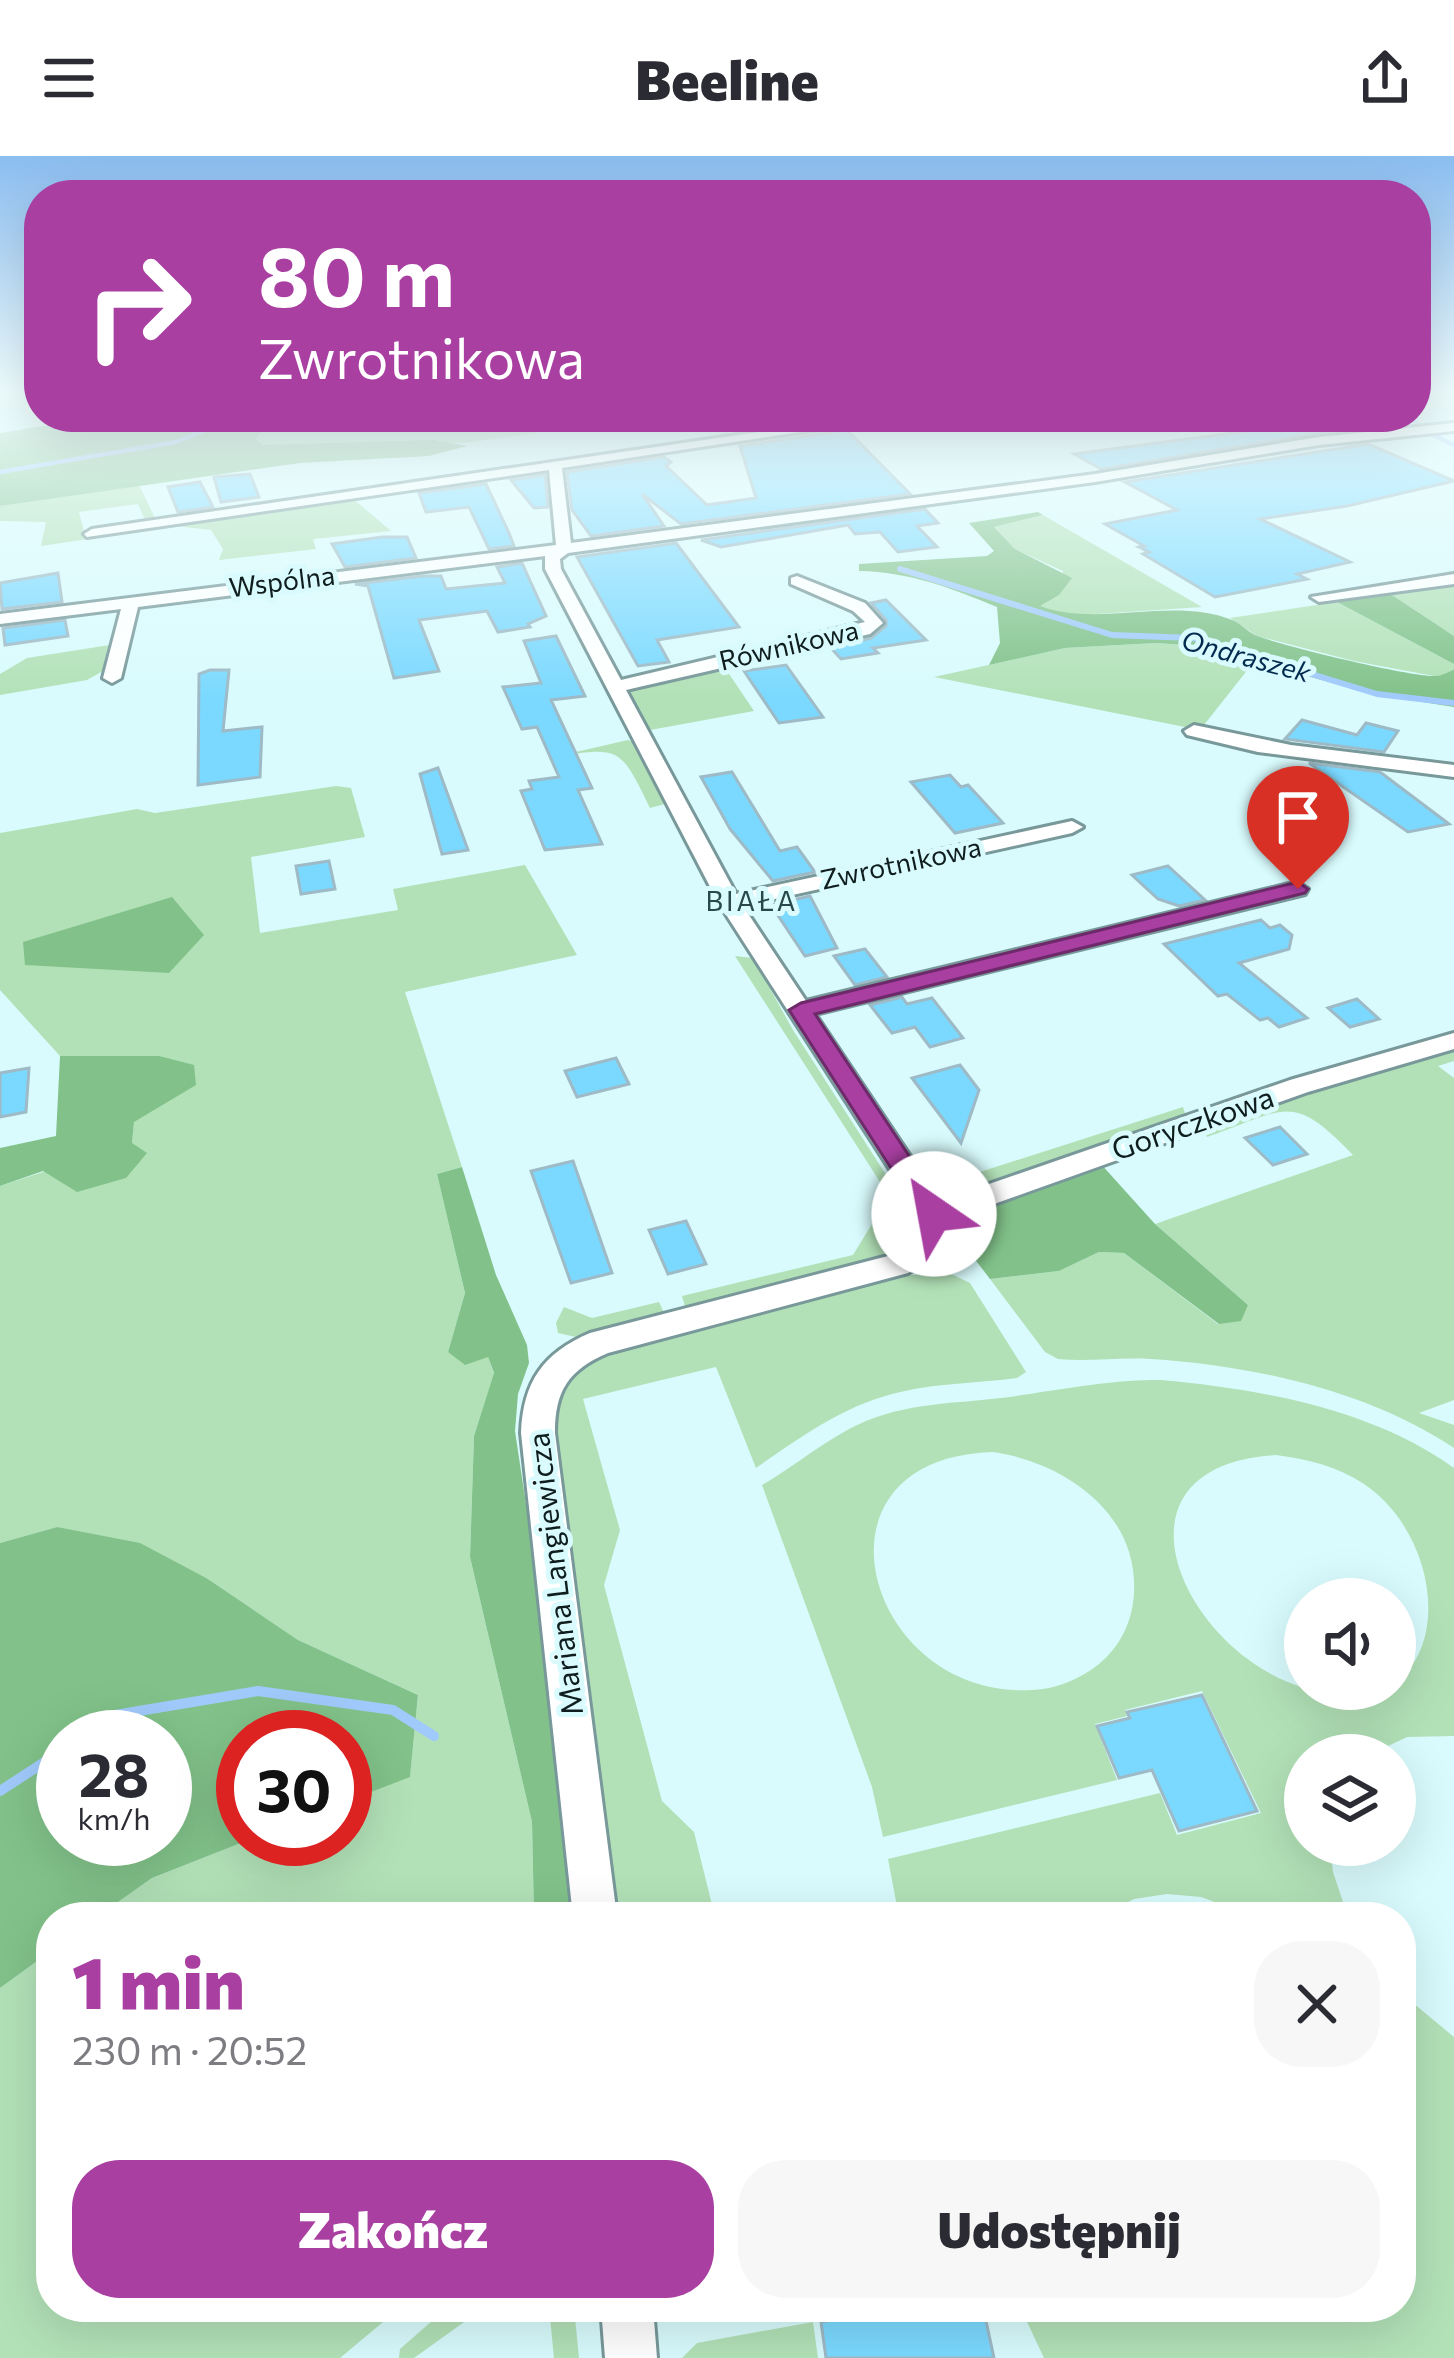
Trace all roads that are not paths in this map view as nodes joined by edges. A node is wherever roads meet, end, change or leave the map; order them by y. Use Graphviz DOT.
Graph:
graph roads {
  1 [pos="375,492"];
  2 [pos="558,492"];
  3 [pos="992,492"];
  4 [pos="92,534"];
  5 [pos="564,549"];
  6 [pos="1454,579"];
  7 [pos="797,581"];
  8 [pos="1319,597"];
  9 [pos="131,601"];
  10 [pos="0,619"];
  11 [pos="112,678"];
  12 [pos="614,687"];
  13 [pos="1194,730"];
  14 [pos="1454,771"];
  15 [pos="1072,827"];
  16 [pos="1298,889"];
  17 [pos="729,902"];
  18 [pos="801,1010"];
  19 [pos="1454,1041"];
  20 [pos="934,1214"];
  21 [pos="593,1902"];
  22 [pos="628,2322"];
  23 [pos="632,2358"];
  1 -- 4 [label="street"];
  2 -- 5 [label="street"];
  3 -- 5 [label="street, Wspólna"];
  5 -- 9 [label="street, Wspólna"];
  5 -- 12 [label="street"];
  6 -- 8 [label="street"];
  7 -- 12 [label="street, Równikowa"];
  9 -- 10 [label="street, Wspólna"];
  9 -- 11 [label="street"];
  12 -- 17 [label="street"];
  13 -- 14 [label="street"];
  15 -- 17 [label="street, Zwrotnikowa"];
  16 -- 18 [label="street"];
  17 -- 18 [label="street"];
  18 -- 20 [label="street"];
  19 -- 20 [label="street, Goryczkowa"];
  20 -- 21 [label="street, Mariana Langiewicza"];
  22 -- 23 [label="street"];
}
